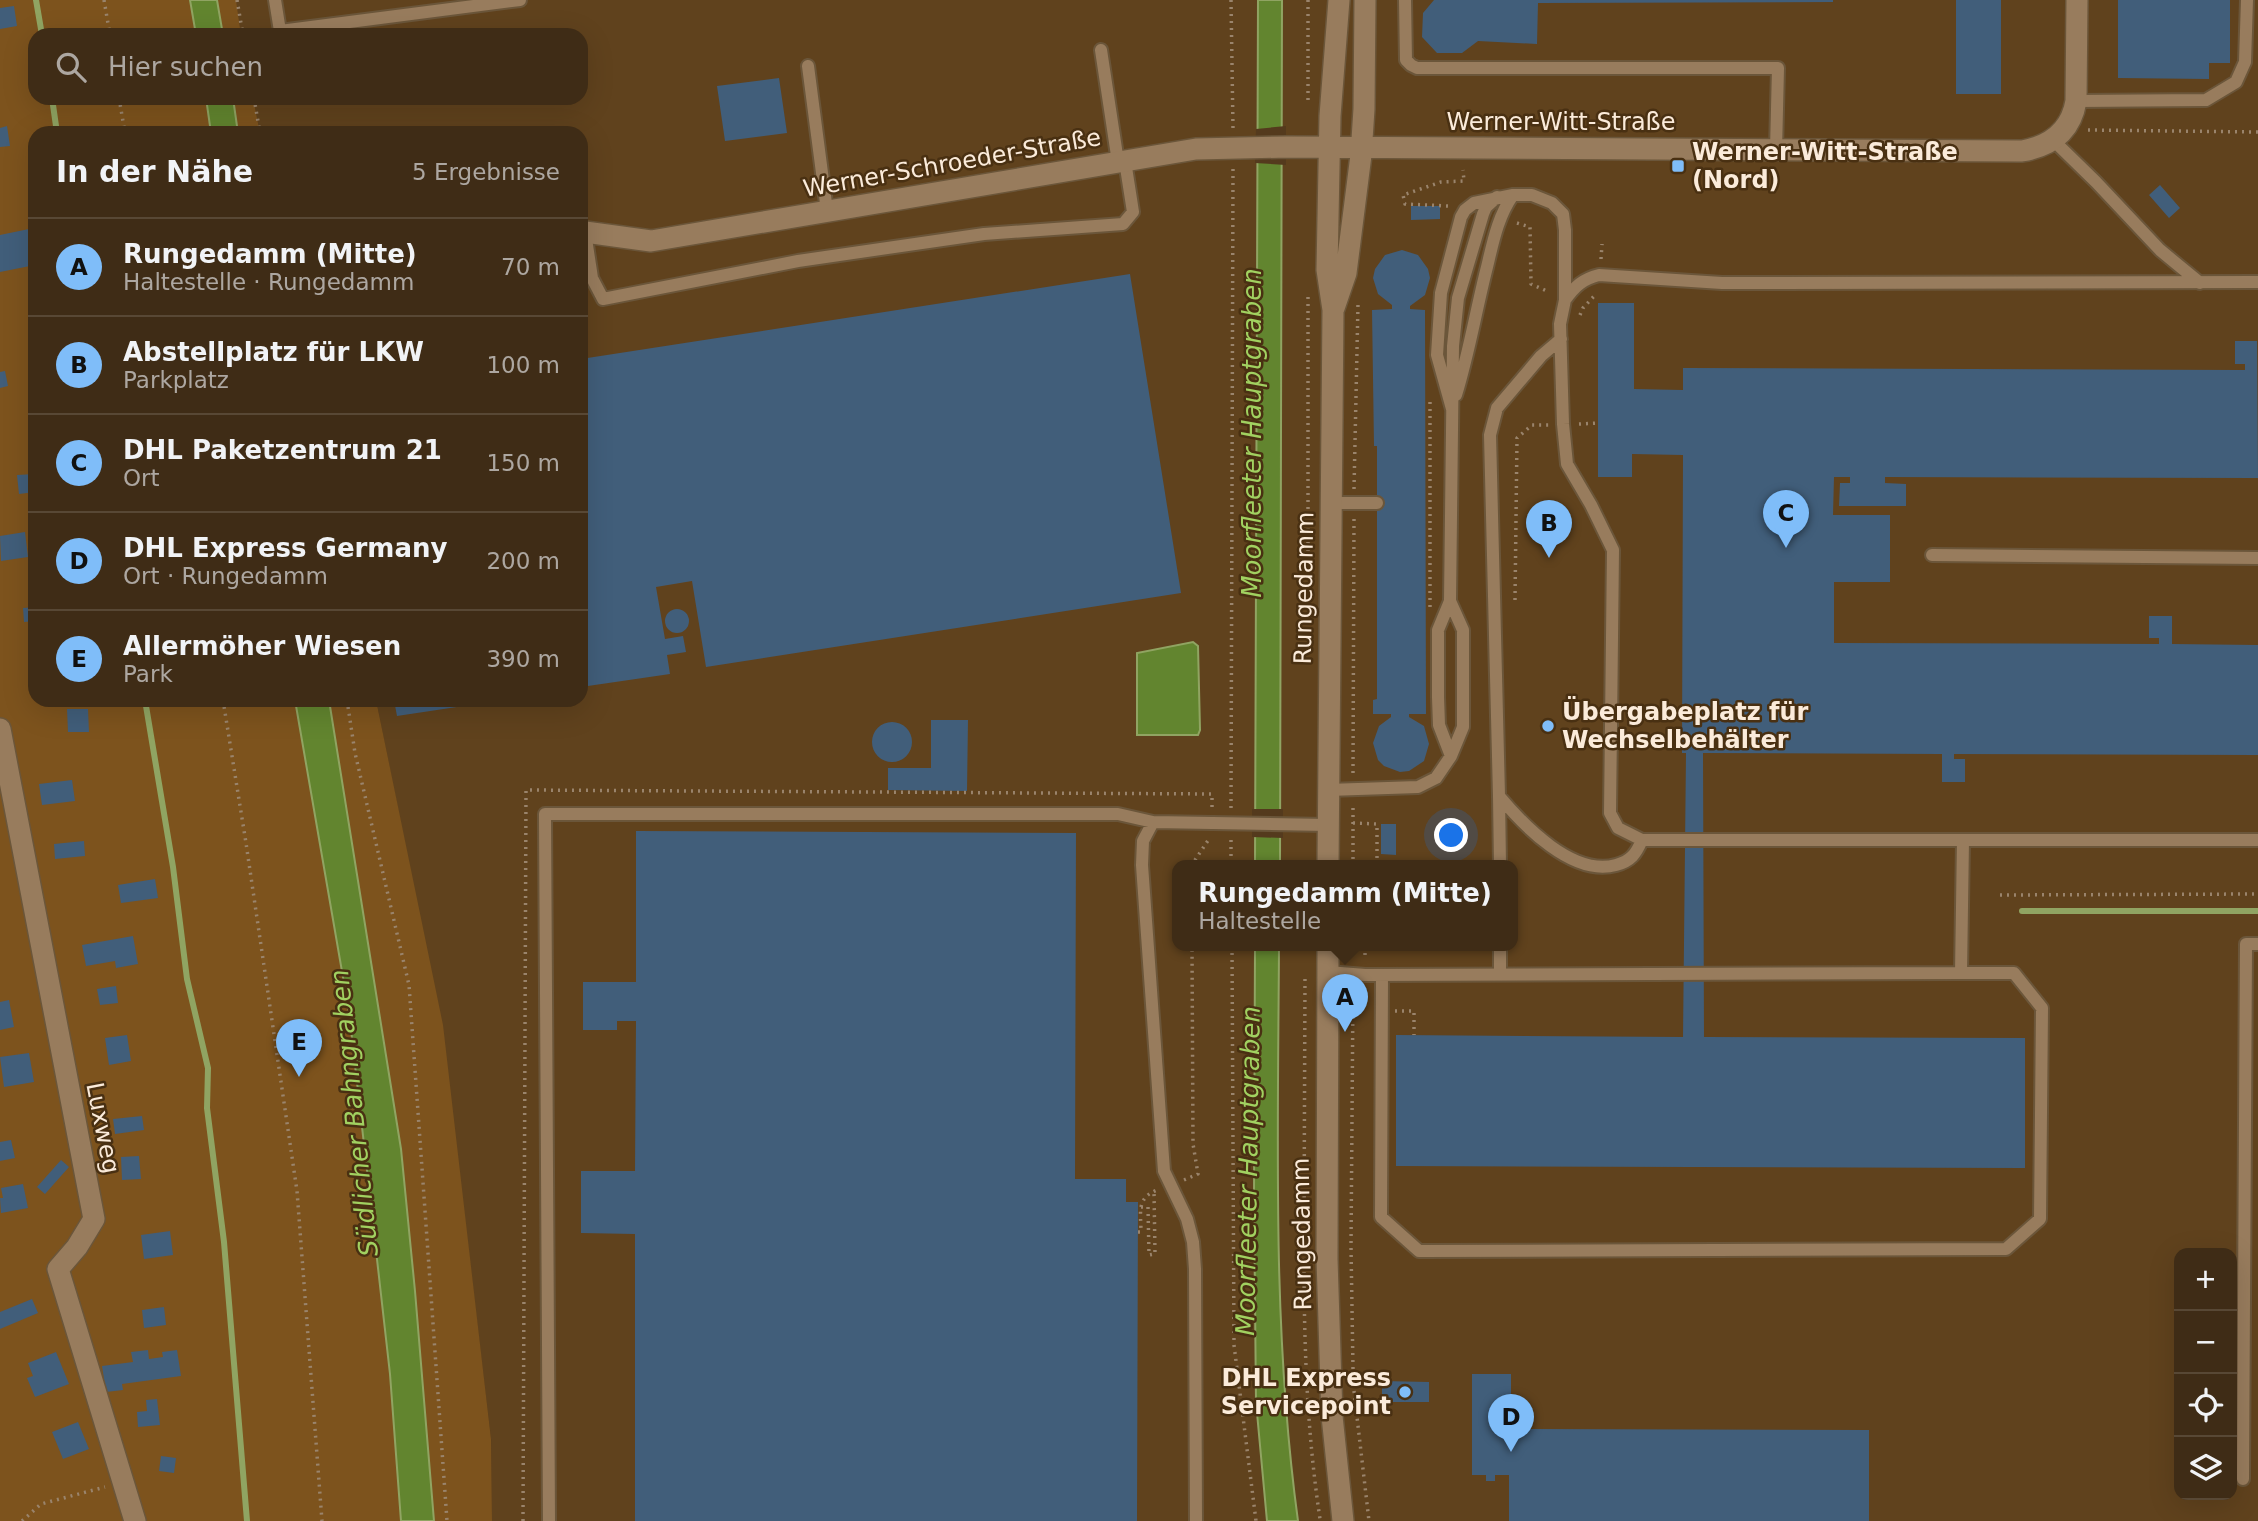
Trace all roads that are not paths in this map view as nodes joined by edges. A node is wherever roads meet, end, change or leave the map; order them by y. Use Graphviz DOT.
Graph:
graph roads {
  1 [pos="275,0"];
  2 [pos="520,0"];
  3 [pos="1339,0"];
  4 [pos="1365,0"];
  5 [pos="1405,0"];
  6 [pos="2077,0"];
  7 [pos="2247,0"];
  8 [pos="280,28"];
  9 [pos="303,28"];
  10 [pos="1101,50"];
  11 [pos="808,66"];
  12 [pos="2076,101"];
  13 [pos="2059,135"];
  14 [pos="1330,147"];
  15 [pos="1362,147"];
  16 [pos="1776,150"];
  17 [pos="1122,162"];
  18 [pos="1513,195"];
  19 [pos="1497,197"];
  20 [pos="827,211"];
  21 [pos="588,232"];
  22 [pos="588,252"];
  23 [pos="2258,282"];
  24 [pos="2200,283"];
  25 [pos="1565,300"];
  26 [pos="1333,310"];
  27 [pos="1561,339"];
  28 [pos="1452,409"];
  29 [pos="1331,503"];
  30 [pos="1377,503"];
  31 [pos="1932,555"];
  32 [pos="2258,558"];
  33 [pos="1450,601"];
  34 [pos="0,729"];
  35 [pos="1451,756"];
  36 [pos="1328,790"];
  37 [pos="1499,796"];
  38 [pos="1153,822"];
  39 [pos="1328,825"];
  40 [pos="1642,840"];
  41 [pos="1963,840"];
  42 [pos="2258,841"];
  43 [pos="1328,860"];
  44 [pos="1500,860"];
  45 [pos="2258,944"];
  46 [pos="1328,951"];
  47 [pos="1500,951"];
  48 [pos="1328,972"];
  49 [pos="1961,973"];
  50 [pos="1500,974"];
  51 [pos="1382,975"];
  52 [pos="2243,1479"];
  53 [pos="135,1521"];
  54 [pos="548,1521"];
  55 [pos="1196,1521"];
  56 [pos="1343,1521"];
  1 -- 8 [label="lane"];
  2 -- 9 [label="lane"];
  3 -- 14 [label="street, Rungedamm"];
  4 -- 15 [label="street, Rungedamm"];
  5 -- 16 [label="lane"];
  6 -- 12 [label="street"];
  7 -- 12 [label="lane"];
  10 -- 17 [label="lane"];
  11 -- 20 [label="lane"];
  12 -- 13 [label="street"];
  13 -- 16 [label="street, Werner-Witt-Straße"];
  13 -- 24 [label="lane"];
  14 -- 15 [label="street, Werner-Witt-Straße"];
  14 -- 17 [label="street, Werner-Schroeder-Straße"];
  14 -- 26 [label="street, Rungedamm"];
  15 -- 16 [label="street, Werner-Witt-Straße"];
  15 -- 26 [label="street, Rungedamm"];
  17 -- 20 [label="street, Werner-Schroeder-Straße"];
  17 -- 22 [label="lane"];
  18 -- 19 [label="lane"];
  18 -- 25 [label="lane"];
  18 -- 28 [label="lane"];
  19 -- 28 [label="lane"];
  19 -- 28 [label="lane"];
  20 -- 21 [label="street, Werner-Schroeder-Straße"];
  23 -- 24 [label="lane"];
  24 -- 25 [label="lane"];
  25 -- 27 [label="lane"];
  26 -- 29 [label="street, Rungedamm"];
  27 -- 37 [label="lane"];
  27 -- 40 [label="lane"];
  28 -- 33 [label="lane"];
  29 -- 30 [label="lane"];
  29 -- 36 [label="street, Rungedamm"];
  31 -- 32 [label="lane"];
  33 -- 35 [label="lane"];
  33 -- 35 [label="lane"];
  34 -- 53 [label="street, Luxweg"];
  35 -- 36 [label="lane"];
  36 -- 39 [label="street, Rungedamm"];
  37 -- 40 [label="lane"];
  37 -- 44 [label="lane"];
  38 -- 39 [label="lane"];
  38 -- 54 [label="lane"];
  38 -- 55 [label="lane"];
  39 -- 43 [label="street, Rungedamm"];
  40 -- 41 [label="lane"];
  41 -- 42 [label="lane"];
  41 -- 49 [label="lane"];
  45 -- 52 [label="lane"];
  46 -- 48 [label="street, Rungedamm"];
  47 -- 50 [label="lane"];
  48 -- 51 [label="lane"];
  48 -- 56 [label="street, Rungedamm"];
  49 -- 50 [label="lane"];
  49 -- 51 [label="lane"];
  50 -- 51 [label="lane"];
}
